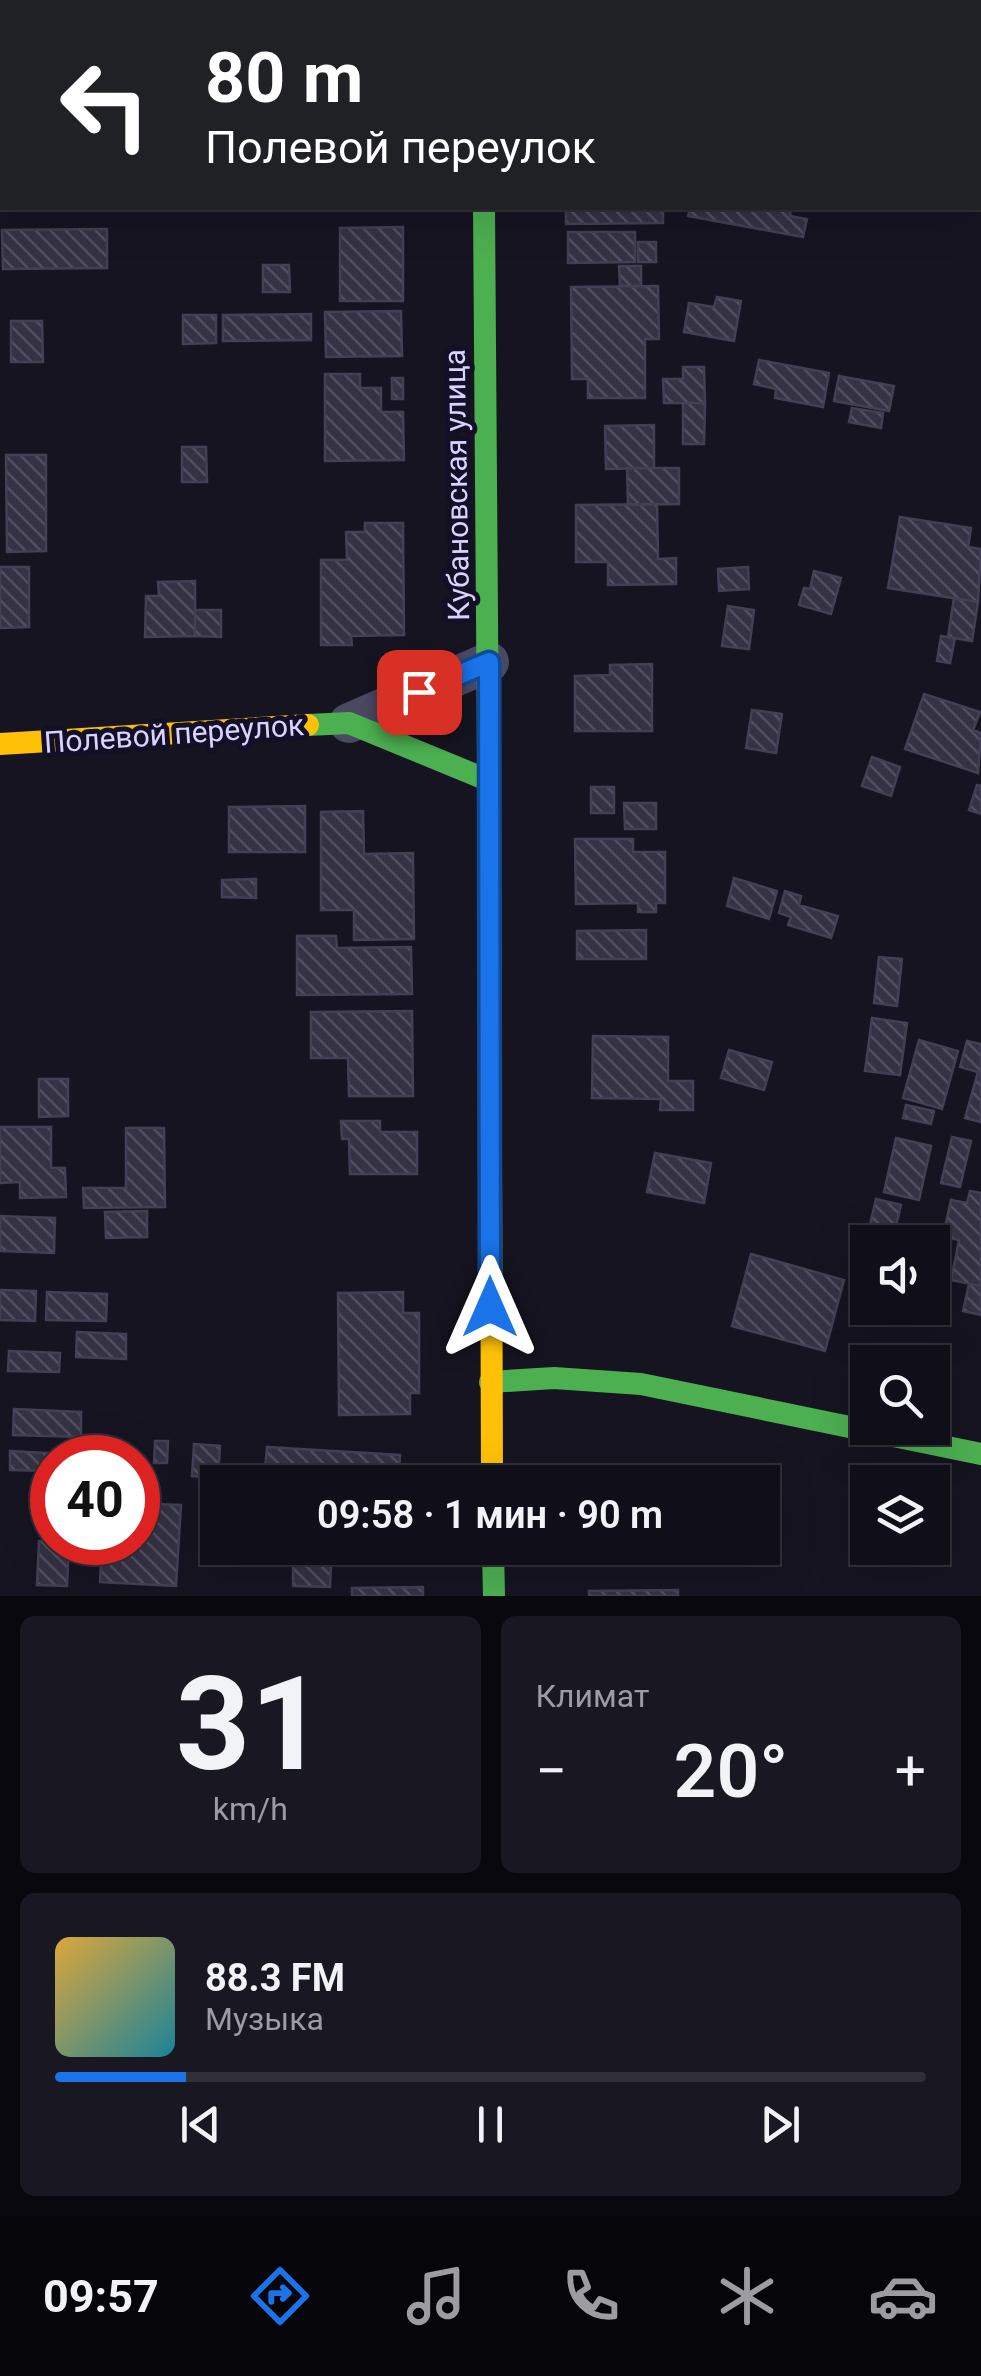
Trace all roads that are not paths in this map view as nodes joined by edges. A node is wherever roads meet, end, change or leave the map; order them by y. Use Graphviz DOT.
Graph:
graph roads {
  1 [pos="484,210"];
  2 [pos="489,662"];
  3 [pos="349,723"];
  4 [pos="0,744"];
  5 [pos="490,781"];
  6 [pos="490,1382"];
  7 [pos="981,1454"];
  8 [pos="492,1465"];
  9 [pos="493,1565"];
  10 [pos="494,1596"];
  1 -- 2 [label="street, Кубановская улица"];
  2 -- 3 [label="street, Полевой переулок"];
  2 -- 5 [label="street, Кубановская улица"];
  3 -- 4 [label="street, Полевой переулок"];
  3 -- 5 [label="street, Полевой переулок"];
  5 -- 6 [label="street, Кубановская улица"];
  6 -- 7 [label="street"];
  6 -- 8 [label="street, Кубановская улица"];
  9 -- 10 [label="street"];
}
